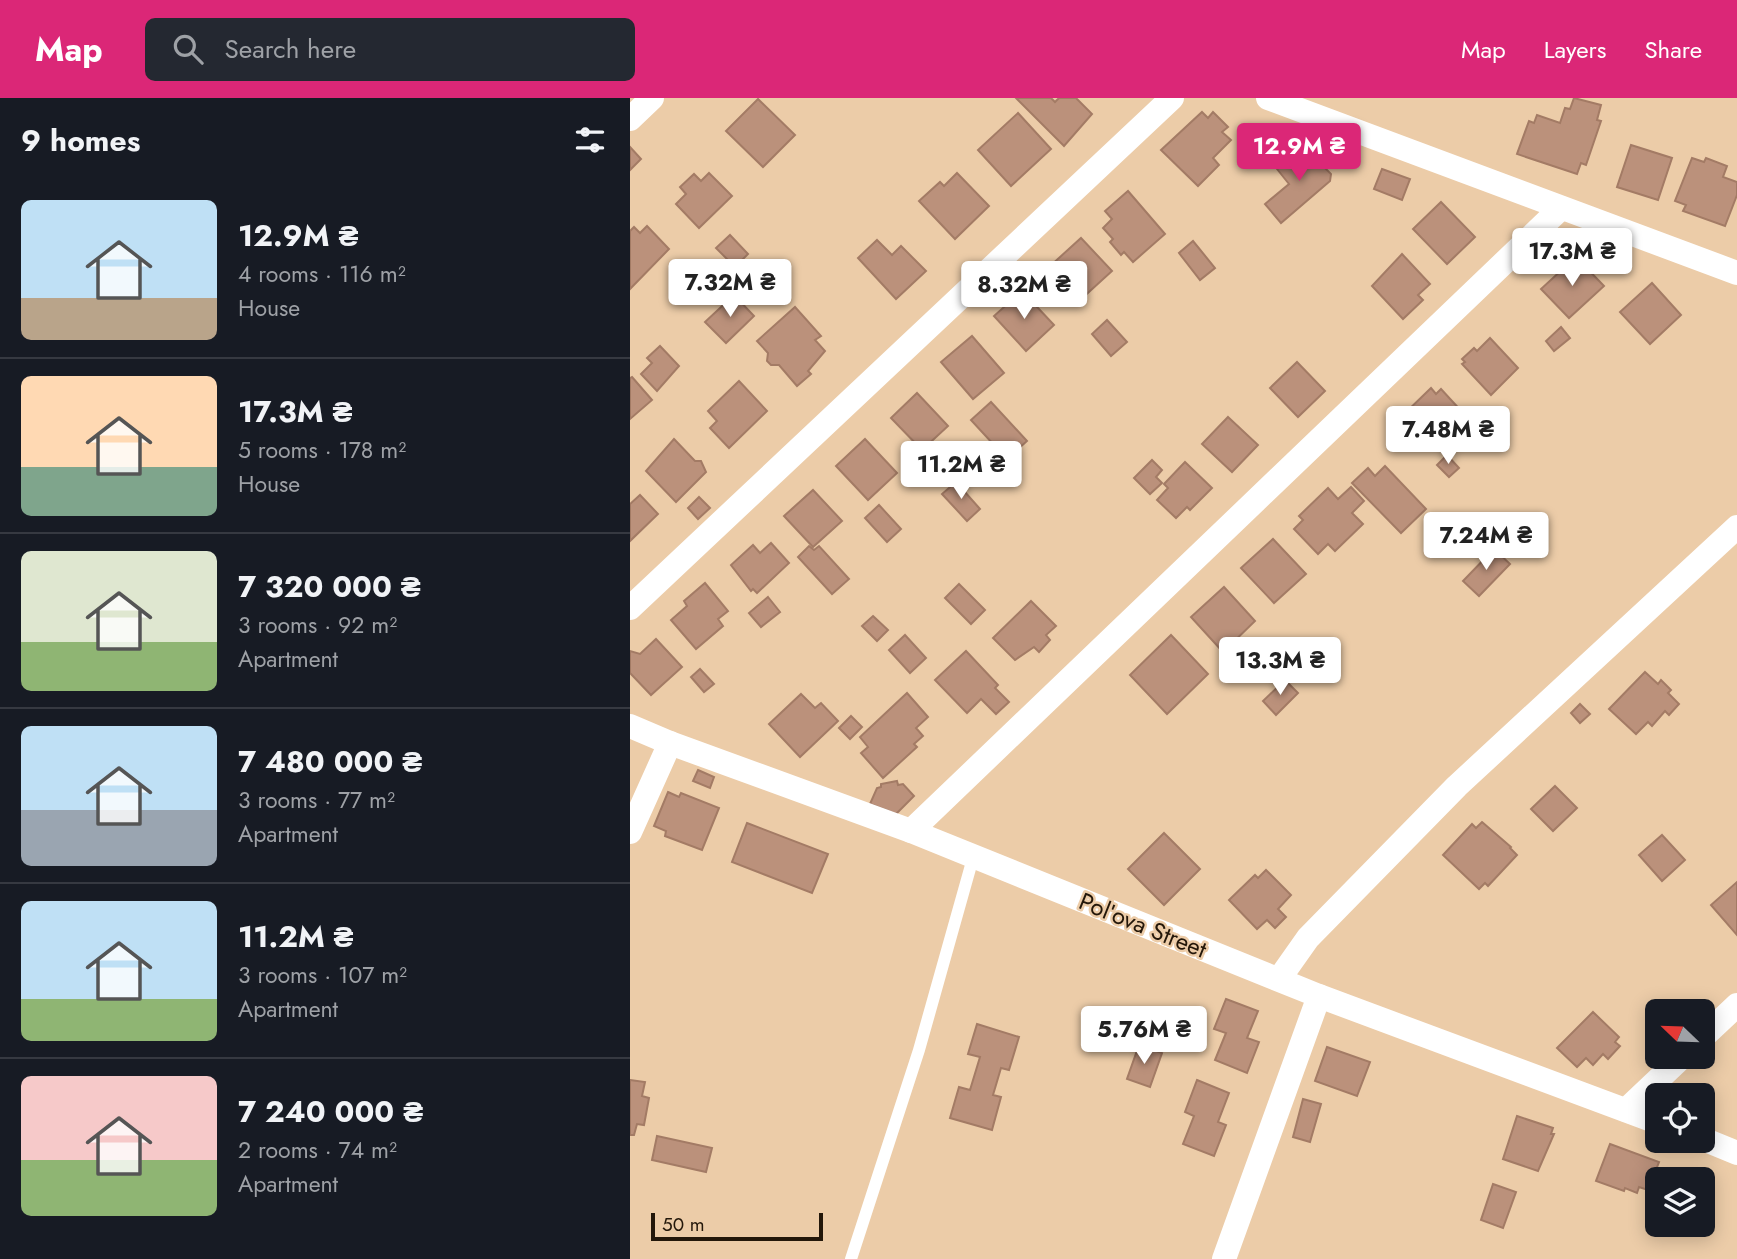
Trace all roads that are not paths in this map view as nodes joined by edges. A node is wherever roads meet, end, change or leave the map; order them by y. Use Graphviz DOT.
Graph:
graph roads {
  1 [pos="652,98"];
  2 [pos="1172,98"];
  3 [pos="1268,98"];
  4 [pos="630,119"];
  5 [pos="1561,208"];
  6 [pos="1737,273"];
  7 [pos="1737,527"];
  8 [pos="630,608"];
  9 [pos="630,726"];
  10 [pos="670,743"];
  11 [pos="911,831"];
  12 [pos="630,832"];
  13 [pos="973,858"];
  14 [pos="1279,979"];
  15 [pos="1319,996"];
  16 [pos="1737,1005"];
  17 [pos="1715,1026"];
  18 [pos="1669,1069"];
  19 [pos="1626,1110"];
  20 [pos="1645,1117"];
  21 [pos="1715,1144"];
  22 [pos="1737,1153"];
  23 [pos="851,1259"];
  24 [pos="1224,1259"];
  1 -- 4 [label="street"];
  2 -- 8 [label="street"];
  3 -- 5 [label="street"];
  5 -- 6 [label="street"];
  5 -- 11 [label="street"];
  7 -- 14 [label="street"];
  9 -- 10 [label="street, Polʹova Street"];
  10 -- 11 [label="street, Polʹova Street"];
  10 -- 12 [label="street"];
  11 -- 13 [label="street, Polʹova Street"];
  13 -- 14 [label="street, Polʹova Street"];
  13 -- 23 [label="lane"];
  14 -- 15 [label="street, Polʹova Street"];
  15 -- 19 [label="street, Polʹova Street"];
  15 -- 24 [label="street"];
  16 -- 17 [label="street"];
  18 -- 19 [label="street"];
  19 -- 20 [label="street, Polʹova Street"];
  21 -- 22 [label="street"];
}
